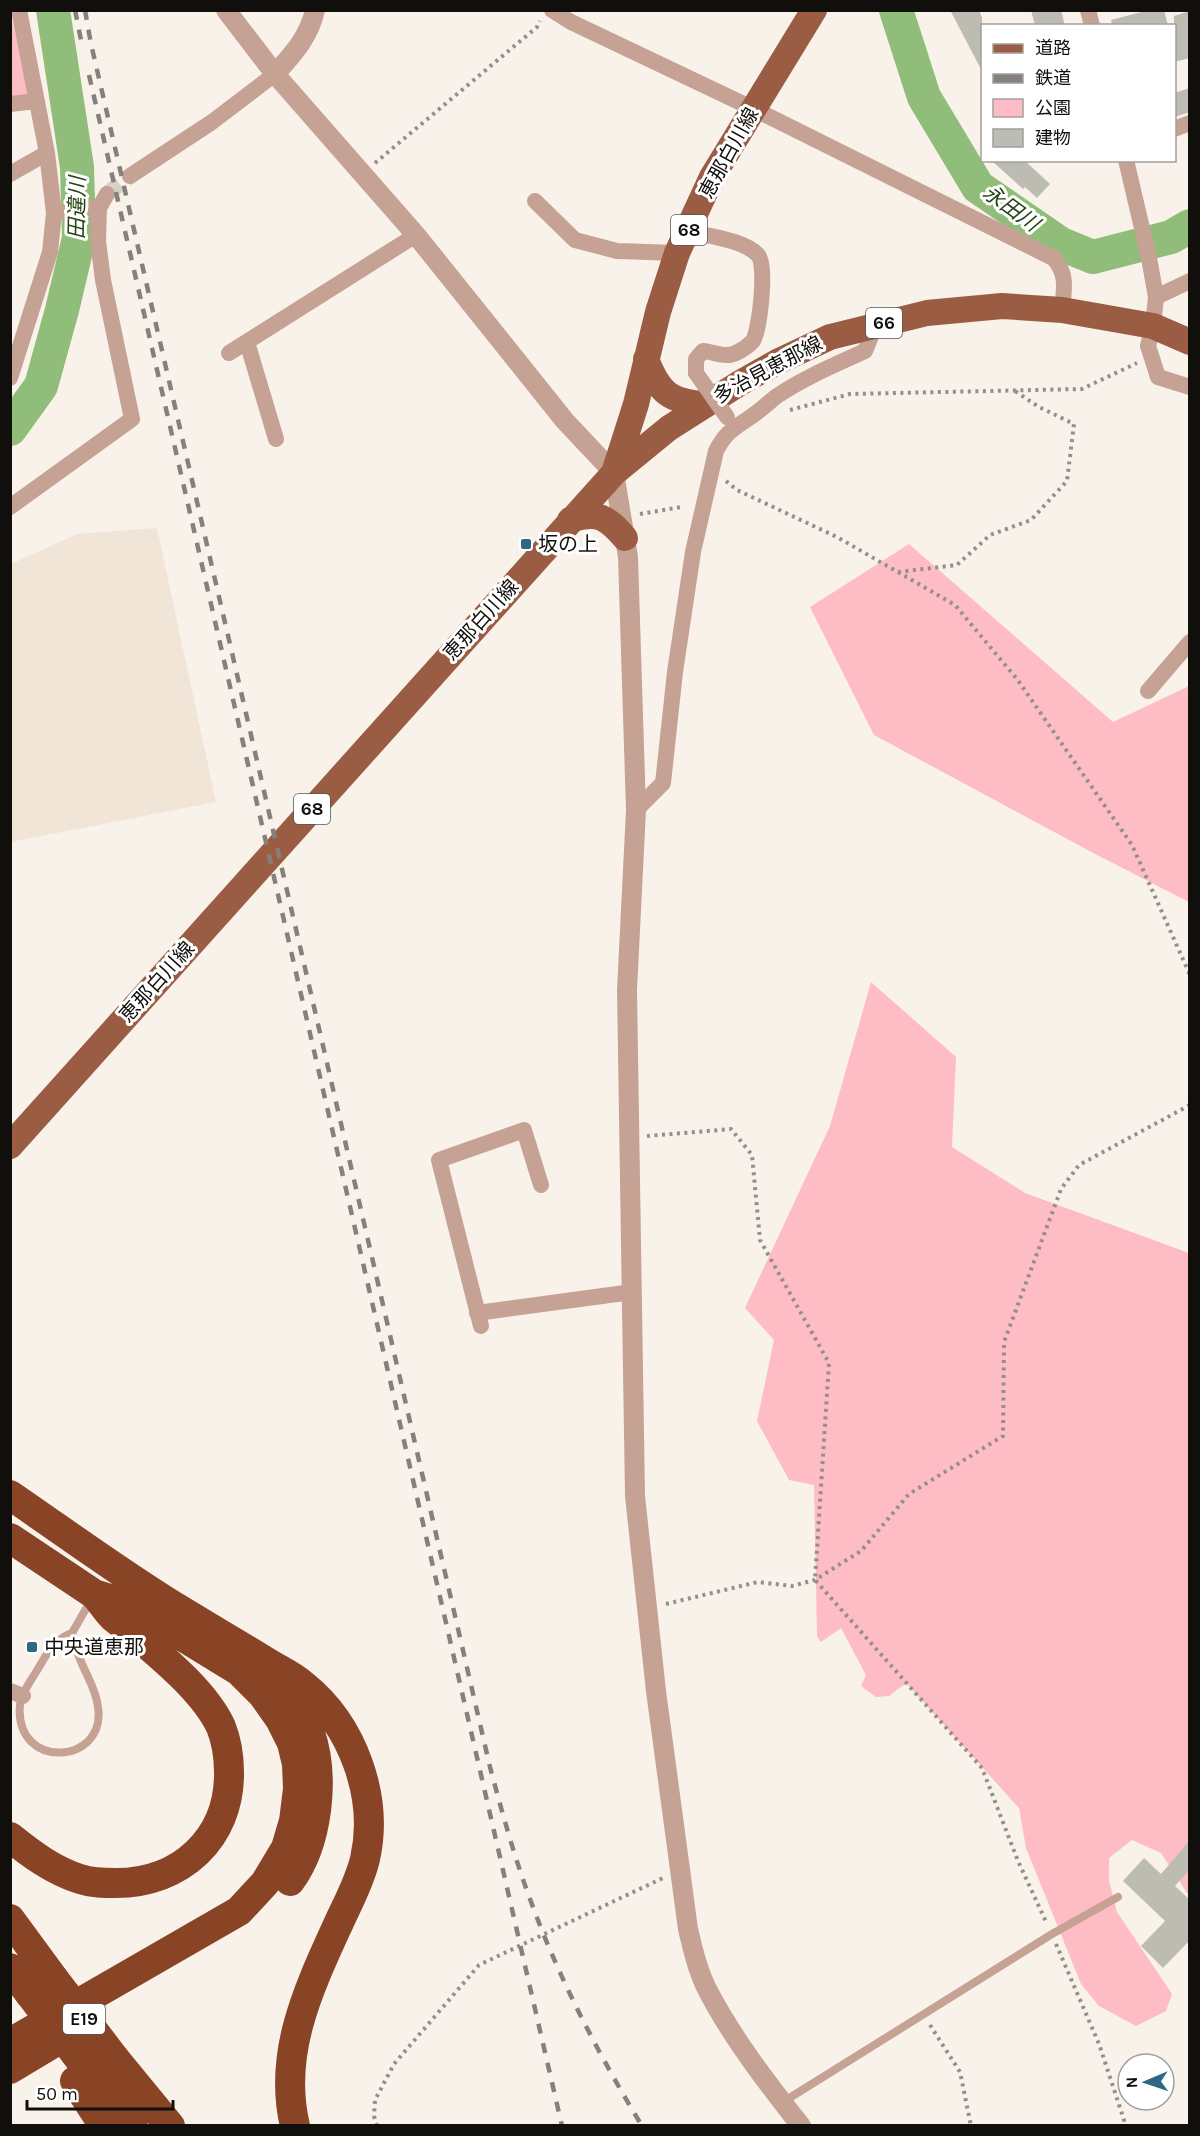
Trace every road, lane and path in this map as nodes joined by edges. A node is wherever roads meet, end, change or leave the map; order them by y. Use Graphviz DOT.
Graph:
graph roads {
  1 [pos="19,10"];
  2 [pos="226,10"];
  3 [pos="315,10"];
  4 [pos="806,13"];
  5 [pos="547,15"];
  6 [pos="276,74"];
  7 [pos="37,101"];
  8 [pos="10,104"];
  9 [pos="754,109"];
  10 [pos="47,153"];
  11 [pos="1126,162"];
  12 [pos="374,164"];
  13 [pos="10,174"];
  14 [pos="130,176"];
  15 [pos="535,201"];
  16 [pos="54,213"];
  17 [pos="416,235"];
  18 [pos="683,242"];
  19 [pos="1190,280"];
  20 [pos="1156,297"];
  21 [pos="1062,310"];
  22 [pos="876,324"];
  23 [pos="1153,326"];
  24 [pos="247,342"];
  25 [pos="1190,342"];
  26 [pos="229,353"];
  27 [pos="1151,356"];
  28 [pos="646,359"];
  29 [pos="10,378"];
  30 [pos="1190,387"];
  31 [pos="1014,391"];
  32 [pos="757,413"];
  33 [pos="722,416"];
  34 [pos="276,439"];
  35 [pos="711,469"];
  36 [pos="615,472"];
  37 [pos="10,507"];
  38 [pos="682,507"];
  39 [pos="639,514"];
  40 [pos="570,520"];
  41 [pos="626,538"];
  42 [pos="898,572"];
  43 [pos="1190,642"];
  44 [pos="1148,691"];
  45 [pos="636,810"];
  46 [pos="1190,975"];
  47 [pos="1190,1105"];
  48 [pos="630,1138"];
  49 [pos="10,1146"];
  50 [pos="541,1185"];
  51 [pos="632,1292"];
  52 [pos="10,1496"];
  53 [pos="10,1538"];
  54 [pos="815,1580"];
  55 [pos="94,1594"];
  56 [pos="647,1609"];
  57 [pos="72,1633"];
  58 [pos="275,1668"];
  59 [pos="17,1693"];
  60 [pos="10,1837"];
  61 [pos="680,1872"];
  62 [pos="1118,1897"];
  63 [pos="10,1919"];
  64 [pos="1052,1934"];
  65 [pos="10,1968"];
  66 [pos="27,1993"];
  67 [pos="922,2014"];
  68 [pos="10,2043"];
  69 [pos="10,2069"];
  70 [pos="93,2071"];
  71 [pos="783,2102"];
  72 [pos="104,2126"];
  73 [pos="134,2126"];
  74 [pos="170,2126"];
  75 [pos="295,2126"];
  76 [pos="377,2126"];
  77 [pos="801,2126"];
  78 [pos="971,2126"];
  79 [pos="1126,2126"];
  1 -- 7 [label="street"];
  2 -- 6 [label="street"];
  3 -- 6 [label="street"];
  4 -- 9 [label="main road, 恵那白川線 / 68"];
  5 -- 9 [label="street"];
  5 -- 12 [label="path"];
  6 -- 14 [label="street"];
  6 -- 17 [label="street"];
  7 -- 8 [label="street"];
  7 -- 10 [label="street"];
  9 -- 18 [label="main road, 恵那白川線 / 68"];
  9 -- 21 [label="street"];
  10 -- 13 [label="street"];
  10 -- 16 [label="street"];
  11 -- 20 [label="street"];
  15 -- 18 [label="street"];
  16 -- 29 [label="street"];
  16 -- 37 [label="street"];
  17 -- 24 [label="street"];
  17 -- 36 [label="street"];
  18 -- 28 [label="main road, 恵那白川線 / 68"];
  18 -- 33 [label="street, bridge"];
  19 -- 20 [label="street"];
  20 -- 23 [label="street"];
  21 -- 22 [label="main road, 多治見恵那線 / 66"];
  21 -- 23 [label="main road, 多治見恵那線 / 66"];
  22 -- 32 [label="street"];
  22 -- 33 [label="main road, 多治見恵那線 / 66"];
  23 -- 25 [label="main road, 多治見恵那線 / 66"];
  23 -- 27 [label="street"];
  24 -- 26 [label="street"];
  24 -- 34 [label="street"];
  27 -- 30 [label="street"];
  27 -- 31 [label="path"];
  28 -- 33 [label="main road"];
  28 -- 36 [label="main road, 恵那白川線 / 68"];
  31 -- 32 [label="path"];
  31 -- 42 [label="path"];
  32 -- 33 [label="street"];
  33 -- 35 [label="street"];
  33 -- 36 [label="main road, 多治見恵那線 / 66"];
  35 -- 42 [label="path"];
  35 -- 45 [label="street"];
  36 -- 40 [label="main road, 恵那白川線 / 68"];
  36 -- 41 [label="street"];
  38 -- 39 [label="path"];
  40 -- 41 [label="main road"];
  40 -- 49 [label="main road, 恵那白川線 / 68"];
  41 -- 45 [label="street"];
  42 -- 46 [label="path"];
  43 -- 44 [label="street"];
  45 -- 48 [label="street"];
  47 -- 54 [label="path"];
  48 -- 51 [label="street"];
  48 -- 54 [label="path"];
  50 -- 51 [label="street"];
  51 -- 56 [label="street"];
  52 -- 58 [label="highway"];
  53 -- 55 [label="highway"];
  54 -- 56 [label="path"];
  54 -- 64 [label="path"];
  55 -- 57 [label="lane"];
  55 -- 60 [label="highway"];
  55 -- 68 [label="highway"];
  56 -- 61 [label="street"];
  57 -- 59 [label="lane"];
  57 -- 59 [label="lane"];
  58 -- 69 [label="highway"];
  58 -- 75 [label="highway"];
  61 -- 71 [label="street"];
  61 -- 76 [label="path"];
  62 -- 64 [label="lane"];
  63 -- 66 [label="highway, E19"];
  64 -- 67 [label="lane"];
  64 -- 79 [label="path"];
  65 -- 66 [label="highway, E19"];
  66 -- 70 [label="highway, E19, bridge"];
  67 -- 71 [label="lane"];
  67 -- 78 [label="path"];
  70 -- 72 [label="highway"];
  70 -- 73 [label="highway, E19"];
  70 -- 74 [label="highway, E19"];
  71 -- 77 [label="street"];
}
